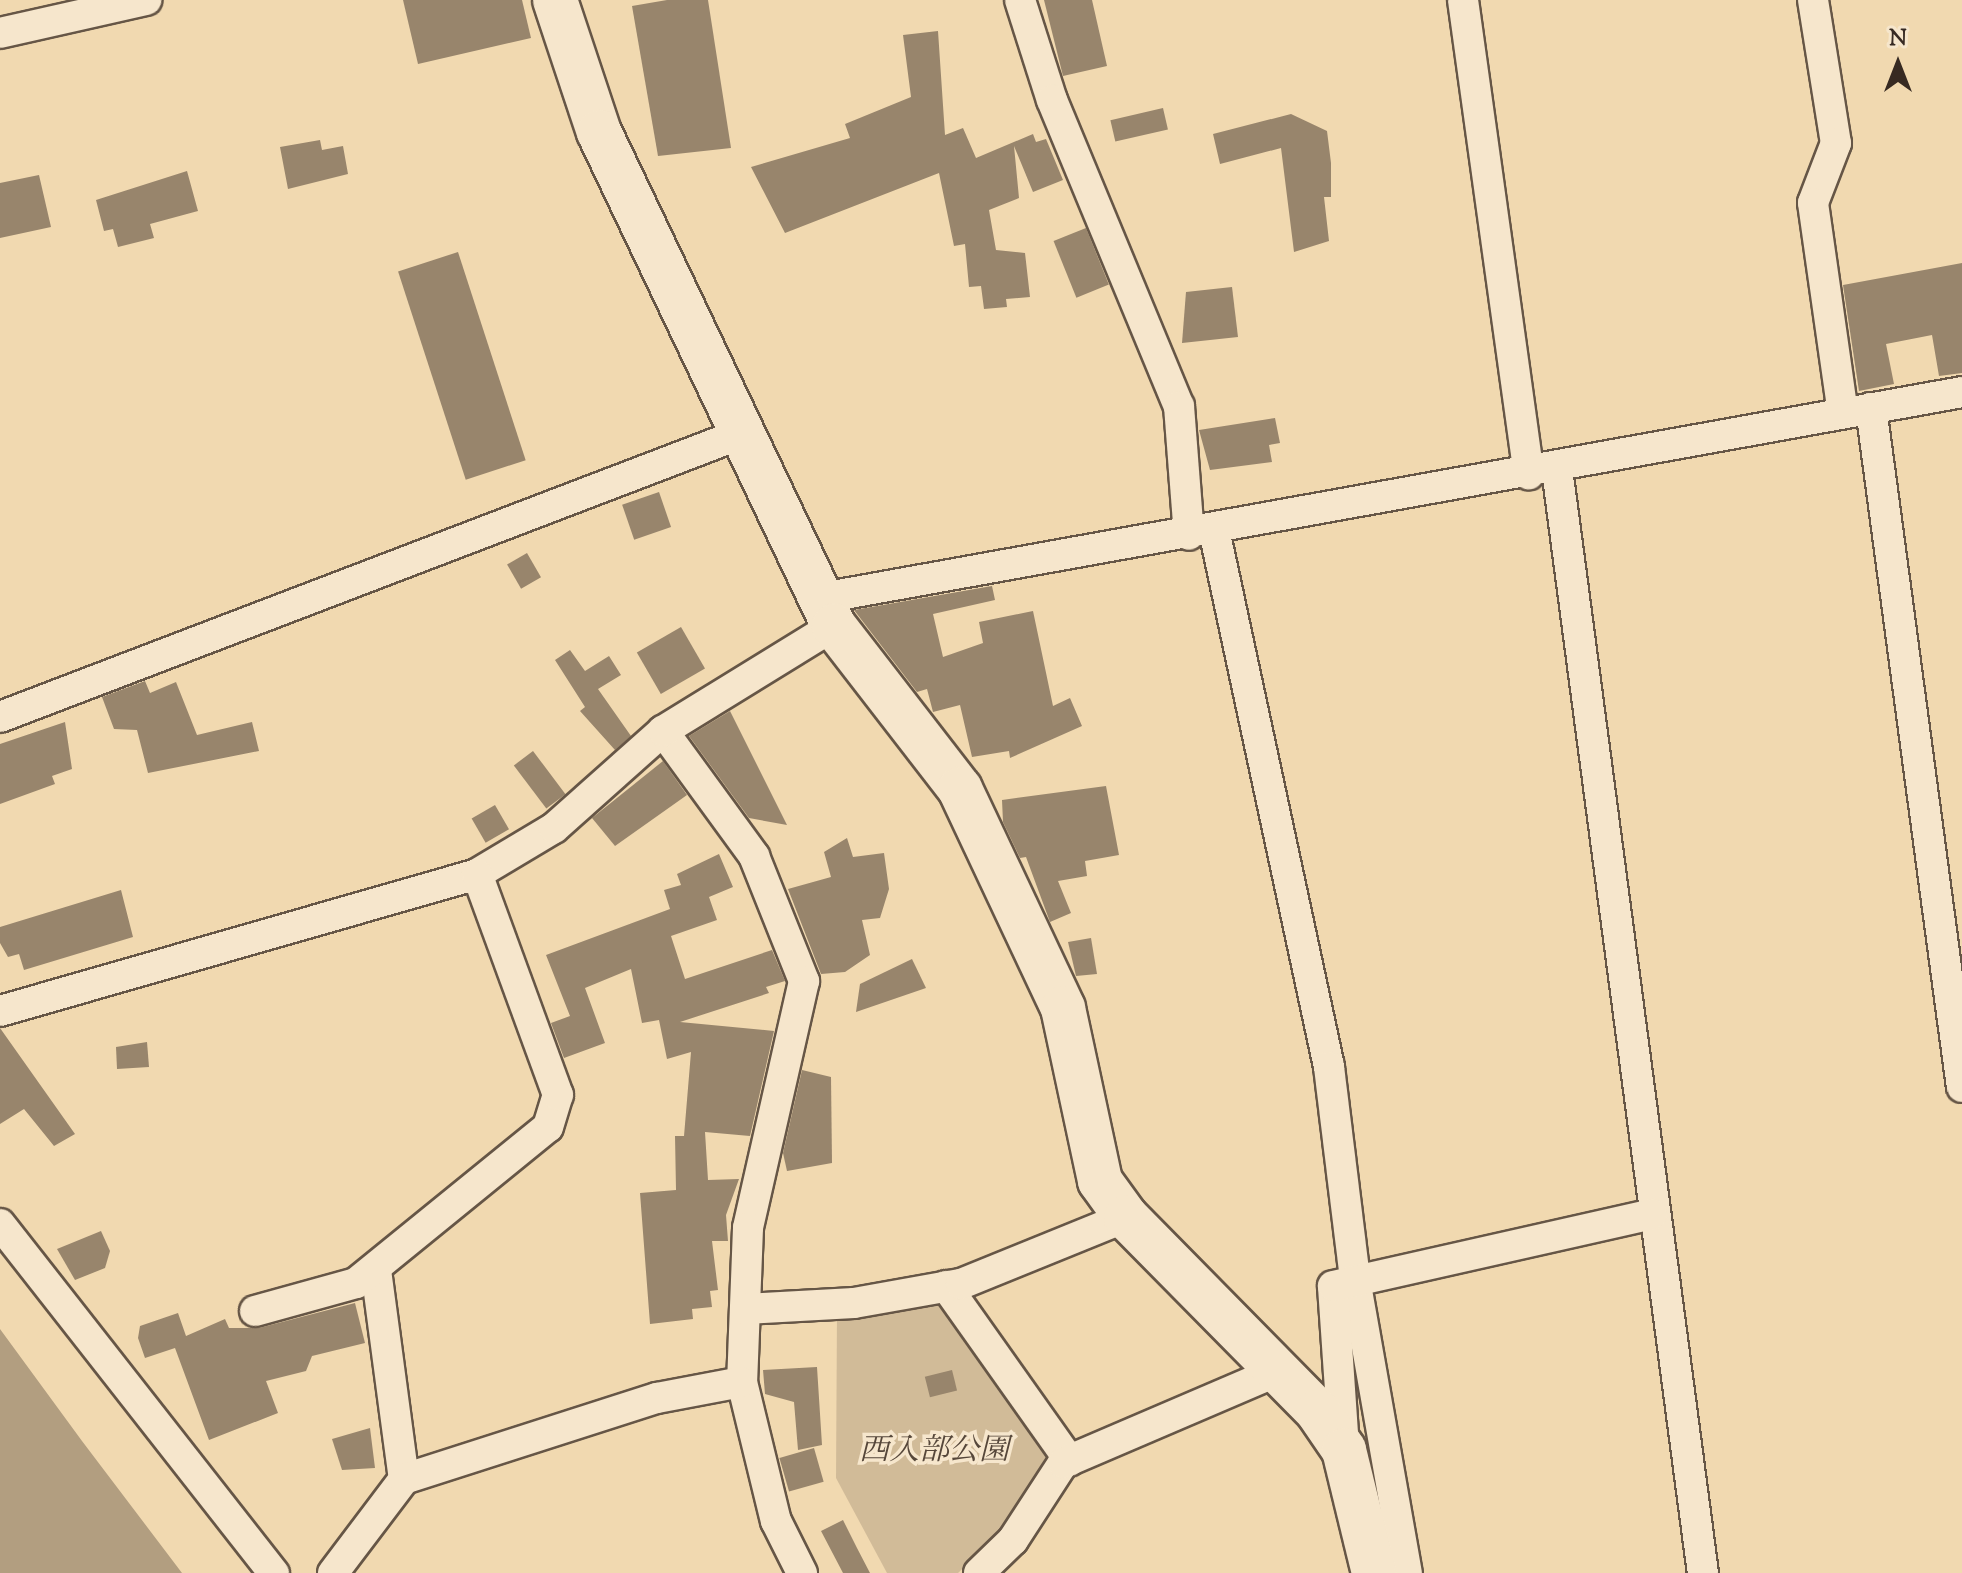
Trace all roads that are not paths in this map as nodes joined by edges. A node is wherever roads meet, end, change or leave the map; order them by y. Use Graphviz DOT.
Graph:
graph roads {
  1 [pos="146,0"];
  2 [pos="555,0"];
  3 [pos="1020,0"];
  4 [pos="1463,0"];
  5 [pos="1813,0"];
  6 [pos="0,33"];
  7 [pos="1962,392"];
  8 [pos="1857,411"];
  9 [pos="743,433"];
  10 [pos="1543,471"];
  11 [pos="1202,533"];
  12 [pos="828,612"];
  13 [pos="0,717"];
  14 [pos="663,731"];
  15 [pos="477,874"];
  16 [pos="5,999"];
  17 [pos="1962,1087"];
  18 [pos="1652,1214"];
  19 [pos="1126,1217"];
  20 [pos="0,1224"];
  21 [pos="376,1270"];
  22 [pos="1355,1279"];
  23 [pos="946,1286"];
  24 [pos="745,1309"];
  25 [pos="255,1311"];
  26 [pos="1280,1370"];
  27 [pos="742,1382"];
  28 [pos="1344,1450"];
  29 [pos="1070,1461"];
  30 [pos="404,1479"];
  31 [pos="274,1573"];
  32 [pos="333,1573"];
  33 [pos="802,1573"];
  34 [pos="979,1573"];
  35 [pos="1374,1573"];
  36 [pos="1407,1573"];
  37 [pos="1703,1573"];
  1 -- 6 [label="street"];
  2 -- 9 [label="street"];
  3 -- 11 [label="street"];
  4 -- 10 [label="street"];
  5 -- 8 [label="street"];
  7 -- 8 [label="street"];
  8 -- 10 [label="street"];
  8 -- 17 [label="street"];
  9 -- 12 [label="street"];
  9 -- 13 [label="street"];
  10 -- 11 [label="street"];
  10 -- 18 [label="street"];
  11 -- 12 [label="street"];
  11 -- 22 [label="street"];
  12 -- 14 [label="street"];
  12 -- 19 [label="street"];
  14 -- 15 [label="street"];
  14 -- 24 [label="street"];
  15 -- 16 [label="street"];
  15 -- 21 [label="street"];
  18 -- 22 [label="street"];
  18 -- 37 [label="street"];
  19 -- 23 [label="street"];
  19 -- 26 [label="street"];
  20 -- 31 [label="street"];
  21 -- 25 [label="street"];
  21 -- 30 [label="street"];
  22 -- 28 [label="street"];
  22 -- 36 [label="street"];
  23 -- 24 [label="street"];
  23 -- 29 [label="street"];
  24 -- 27 [label="street"];
  26 -- 28 [label="street"];
  26 -- 29 [label="street"];
  27 -- 30 [label="street"];
  27 -- 33 [label="street"];
  28 -- 35 [label="street"];
  29 -- 34 [label="street"];
  30 -- 32 [label="street"];
}
